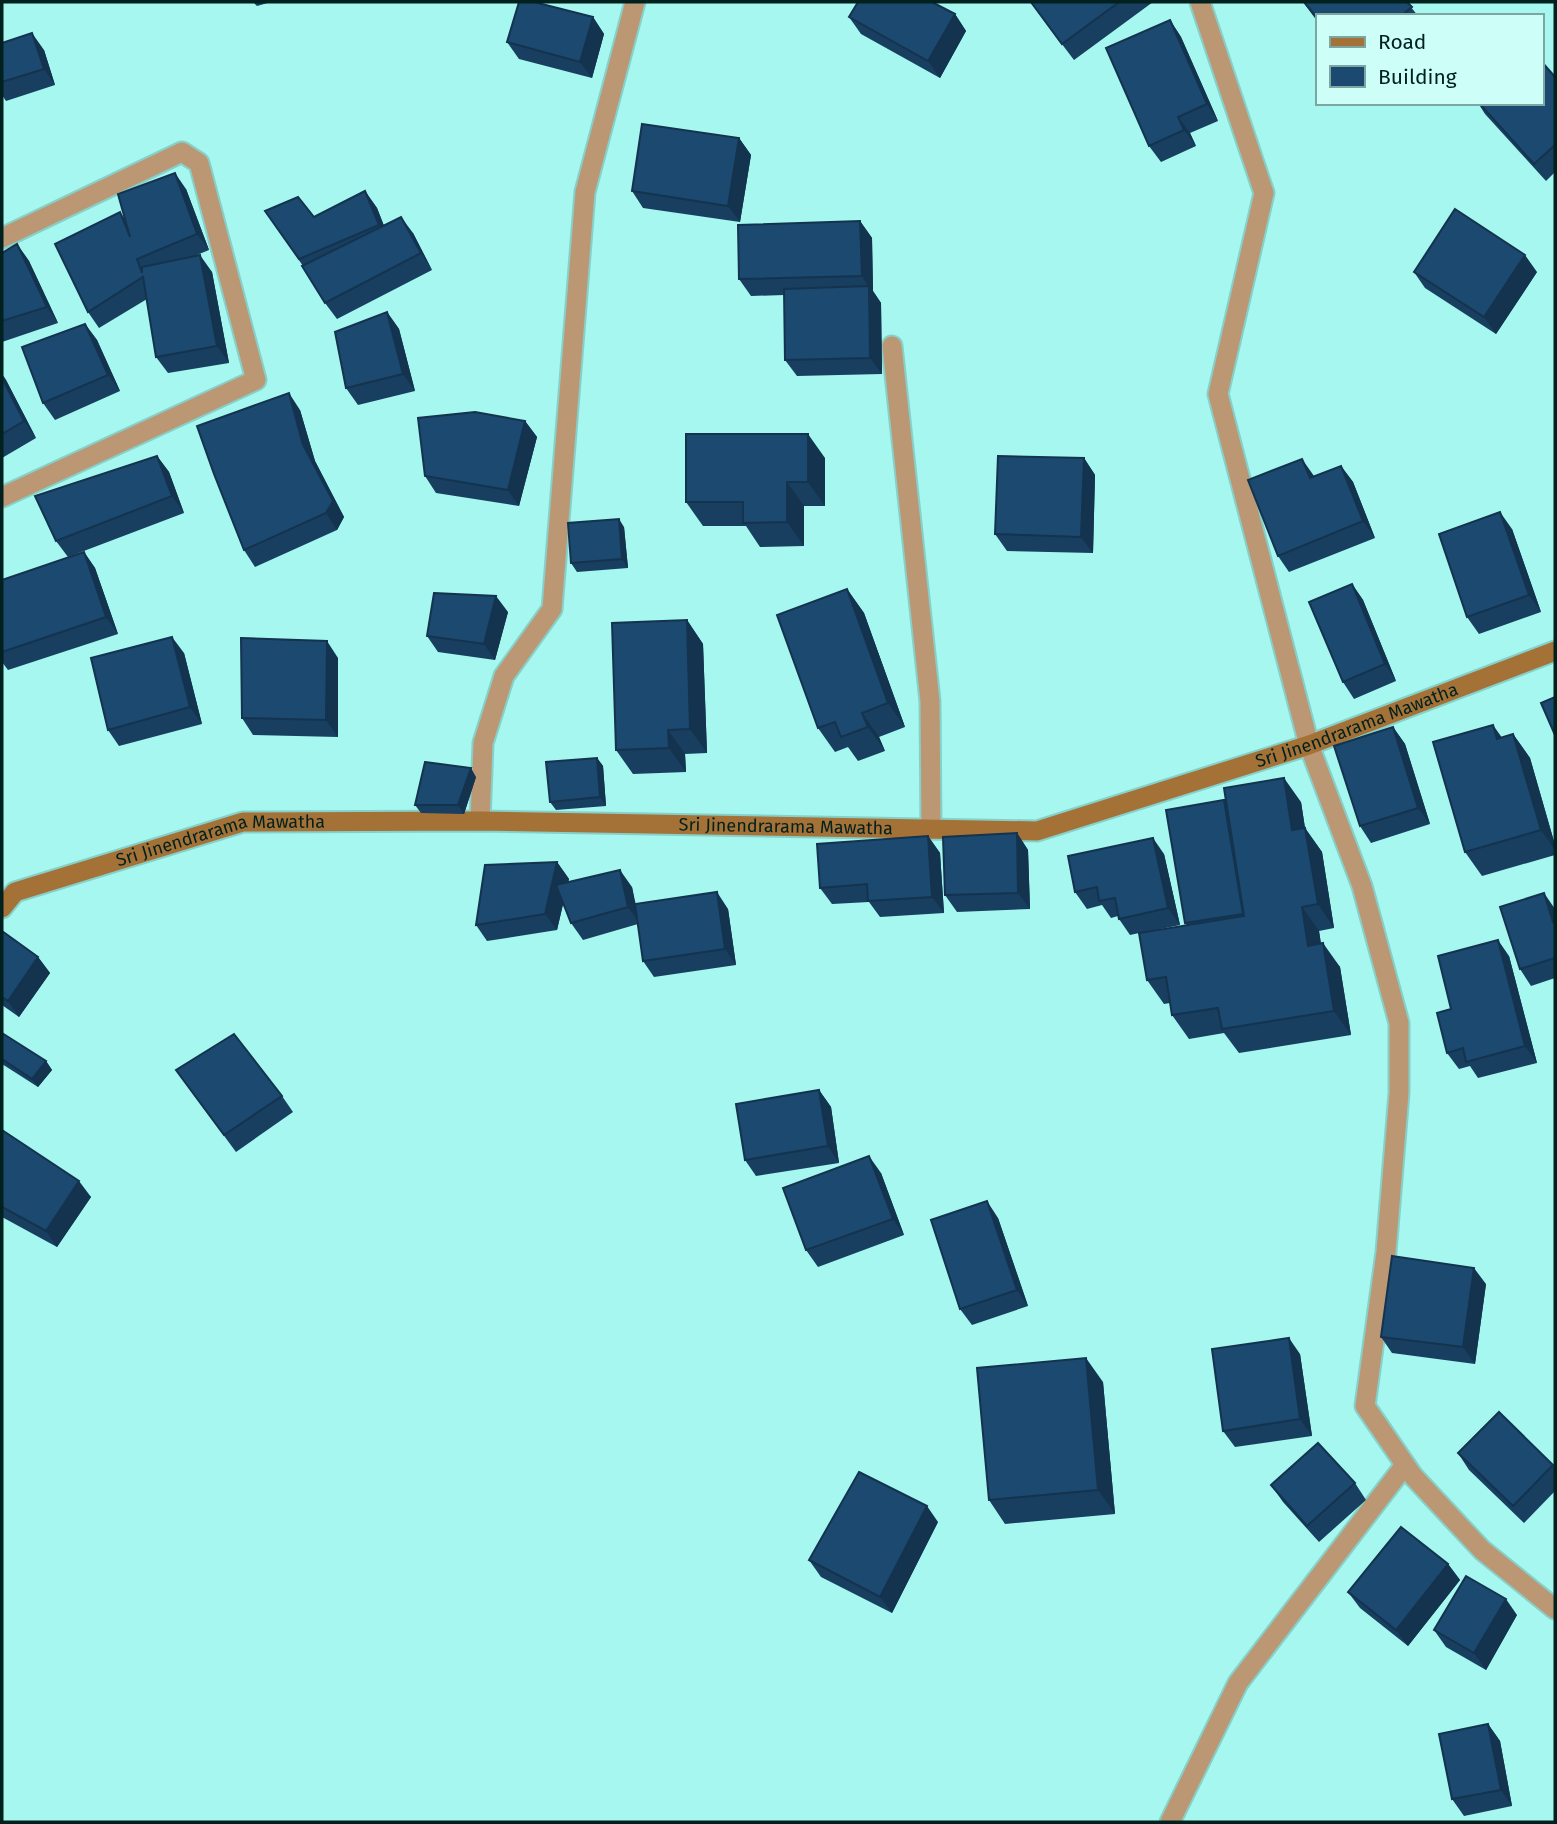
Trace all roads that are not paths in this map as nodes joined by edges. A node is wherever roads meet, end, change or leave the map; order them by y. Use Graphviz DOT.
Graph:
graph roads {
  1 [pos="635,2"];
  2 [pos="1200,2"];
  3 [pos="2,238"];
  4 [pos="892,346"];
  5 [pos="2,497"];
  6 [pos="1555,651"];
  7 [pos="1309,745"];
  8 [pos="480,821"];
  9 [pos="931,829"];
  10 [pos="2,908"];
  11 [pos="1405,1465"];
  12 [pos="1555,1609"];
  13 [pos="1170,1822"];
  1 -- 8 [label="street"];
  2 -- 7 [label="street"];
  3 -- 5 [label="street"];
  4 -- 9 [label="street"];
  6 -- 7 [label="main road, Sri Jinendrarama Mawatha"];
  7 -- 9 [label="main road, Sri Jinendrarama Mawatha"];
  7 -- 11 [label="street"];
  8 -- 9 [label="main road, Sri Jinendrarama Mawatha"];
  8 -- 10 [label="main road, Sri Jinendrarama Mawatha"];
  11 -- 12 [label="street"];
  11 -- 13 [label="street"];
}
